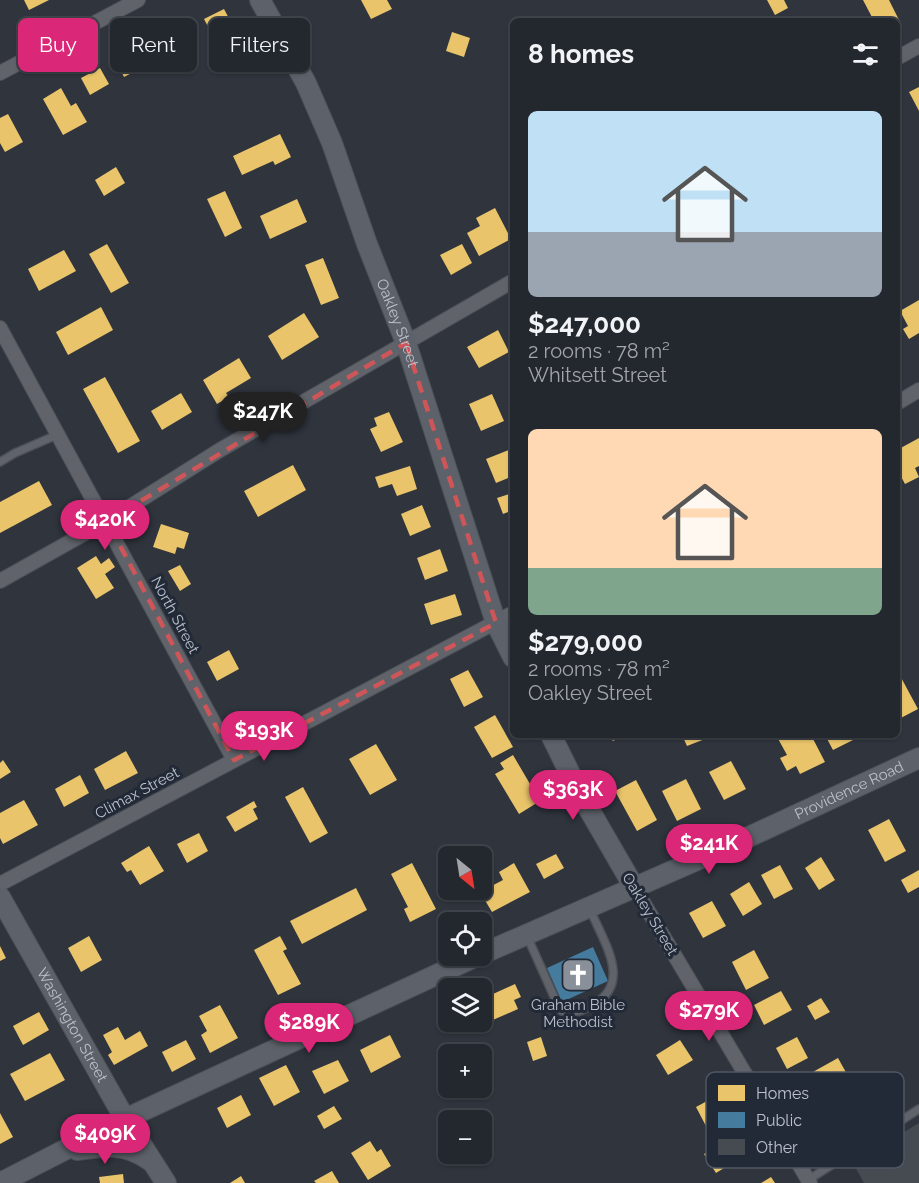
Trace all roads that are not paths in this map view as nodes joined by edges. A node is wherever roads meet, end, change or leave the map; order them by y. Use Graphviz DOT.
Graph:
graph roads {
  1 [pos="138,0"];
  2 [pos="260,0"];
  3 [pos="919,46"];
  4 [pos="900,56"];
  5 [pos="0,73"];
  6 [pos="510,283"];
  7 [pos="0,328"];
  8 [pos="406,344"];
  9 [pos="919,390"];
  10 [pos="900,401"];
  11 [pos="59,434"];
  12 [pos="0,462"];
  13 [pos="106,521"];
  14 [pos="0,581"];
  15 [pos="505,618"];
  16 [pos="510,642"];
  17 [pos="552,738"];
  18 [pos="919,758"];
  19 [pos="234,760"];
  20 [pos="0,884"];
  21 [pos="634,886"];
  22 [pos="0,897"];
  23 [pos="590,906"];
  24 [pos="526,934"];
  25 [pos="492,949"];
  26 [pos="455,966"];
  27 [pos="744,1072"];
  28 [pos="919,1109"];
  29 [pos="125,1119"];
  30 [pos="904,1119"];
  31 [pos="66,1151"];
  32 [pos="150,1161"];
  33 [pos="801,1168"];
  34 [pos="830,1168"];
  35 [pos="21,1178"];
  36 [pos="809,1182"];
  37 [pos="0,1183"];
  38 [pos="166,1183"];
  1 -- 5 [label="street"];
  2 -- 8 [label="street, Oakley Street"];
  3 -- 4 [label="street"];
  6 -- 8 [label="street"];
  7 -- 11 [label="street, North Street"];
  8 -- 13 [label="street"];
  8 -- 15 [label="street, Oakley Street"];
  9 -- 10 [label="street"];
  11 -- 12 [label="lane"];
  11 -- 13 [label="street, North Street"];
  13 -- 14 [label="street"];
  13 -- 19 [label="street, North Street"];
  15 -- 16 [label="street, Oakley Street"];
  15 -- 19 [label="street, Climax Street"];
  17 -- 21 [label="street, Oakley Street"];
  18 -- 21 [label="street, Providence Road"];
  19 -- 20 [label="street, Climax Street"];
  21 -- 23 [label="street, Providence Road"];
  21 -- 27 [label="street, Oakley Street"];
  22 -- 29 [label="street, Washington Street"];
  23 -- 24 [label="street, Providence Road"];
  23 -- 24 [label="lane"];
  24 -- 25 [label="street, Providence Road"];
  26 -- 29 [label="street, Providence Road"];
  28 -- 30 [label="lane"];
  29 -- 31 [label="street, Providence Road"];
  29 -- 32 [label="street, Washington Street"];
  31 -- 32 [label="street"];
  31 -- 35 [label="street, Providence Road"];
  32 -- 38 [label="street, Washington Street"];
  33 -- 36 [label="street, Oakley Street"];
  34 -- 36 [label="lane"];
  35 -- 37 [label="street, Providence Road"];
}
